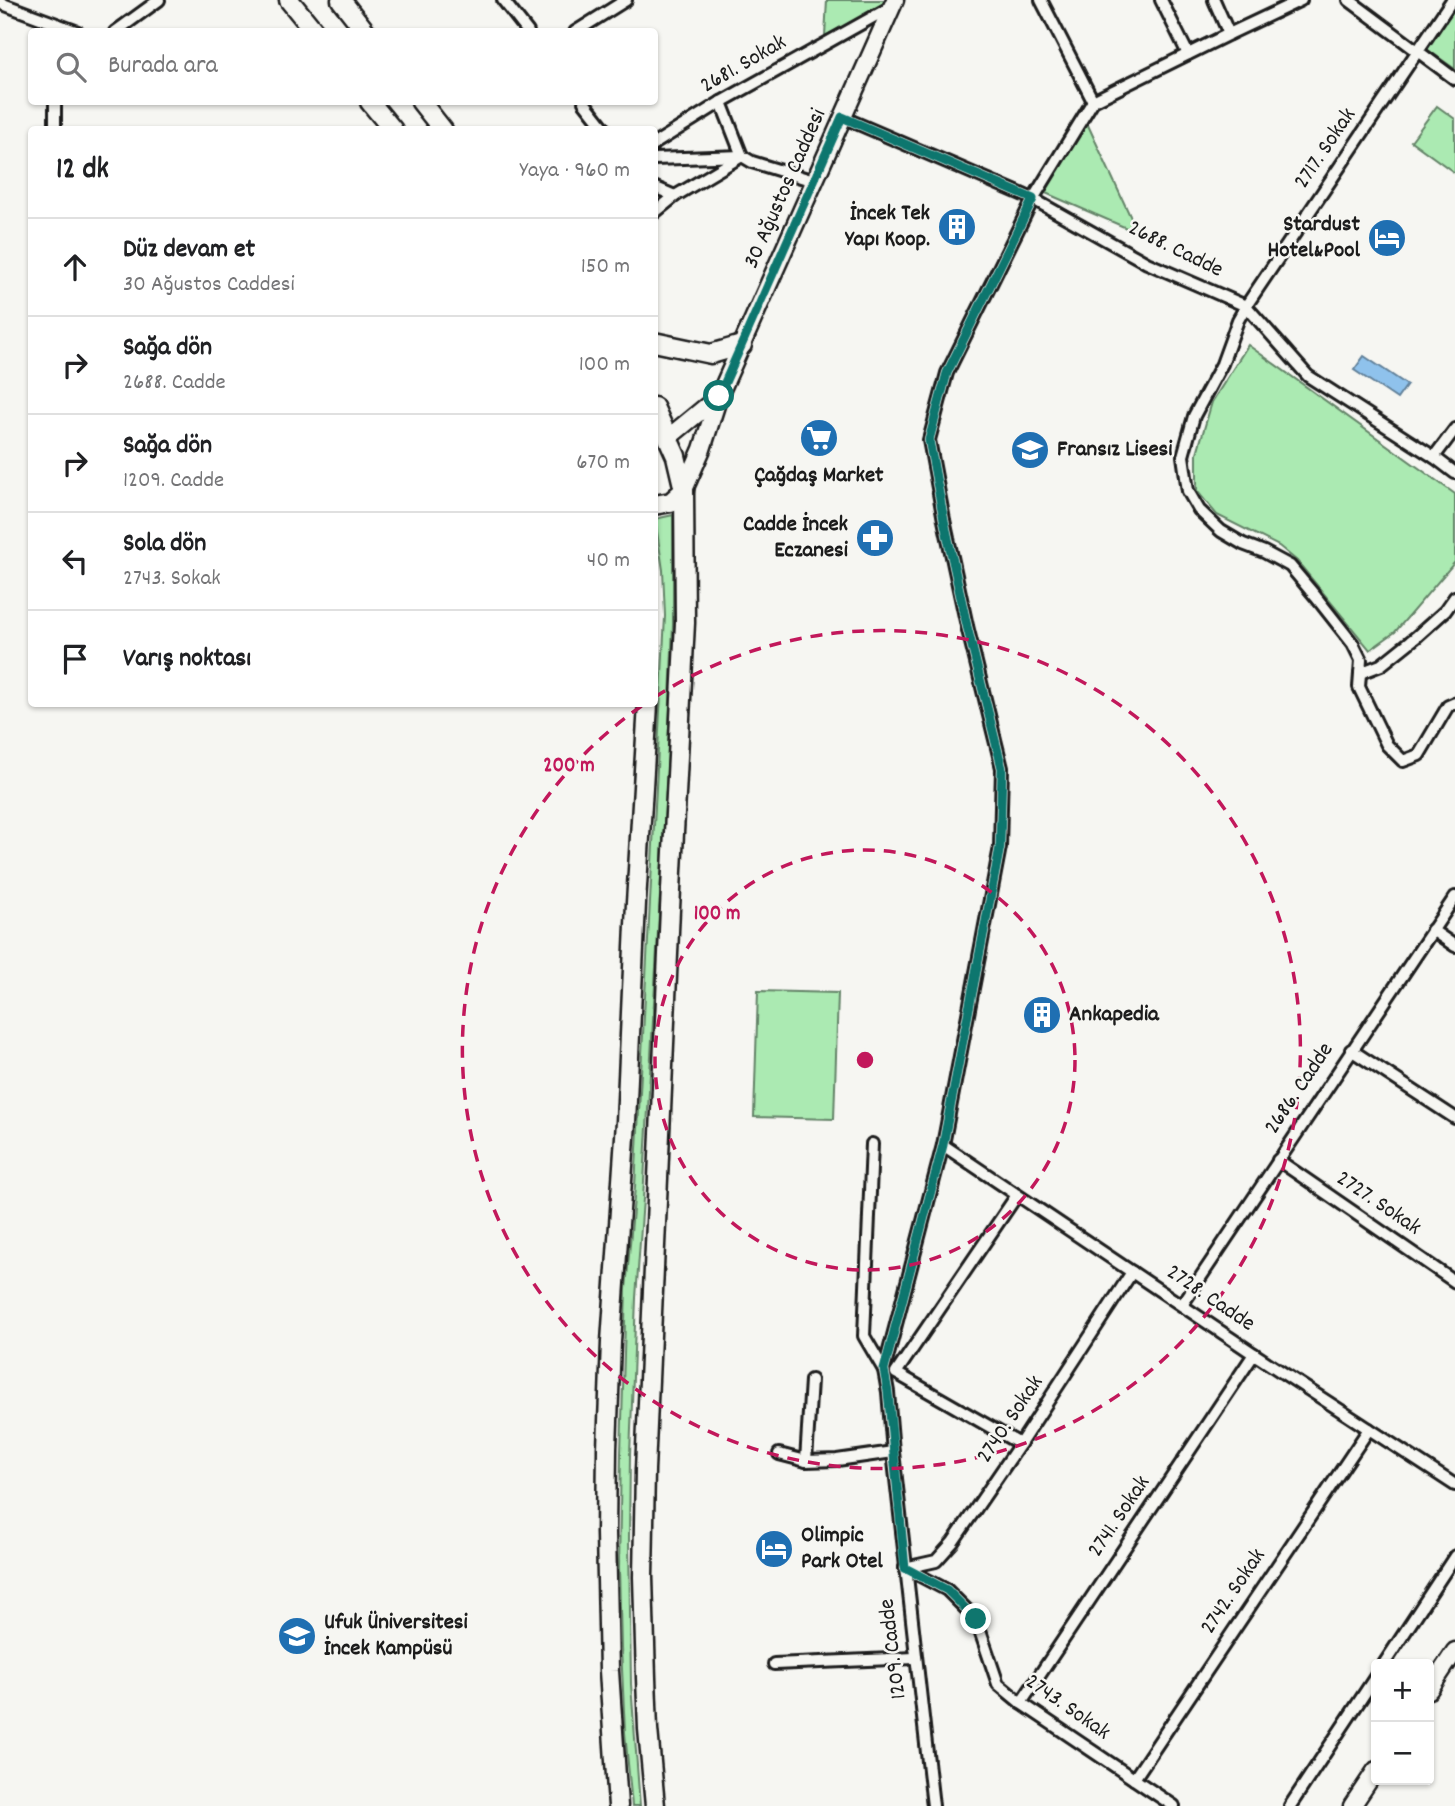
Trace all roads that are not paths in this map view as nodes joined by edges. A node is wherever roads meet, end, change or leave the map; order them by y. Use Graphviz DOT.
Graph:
graph roads {
  1 [pos="159,0"];
  2 [pos="289,0"];
  3 [pos="341,0"];
  4 [pos="503,0"];
  5 [pos="626,0"];
  6 [pos="1041,0"];
  7 [pos="1161,0"];
  8 [pos="1213,0"];
  9 [pos="1301,0"];
  10 [pos="1349,0"];
  11 [pos="1452,0"];
  12 [pos="0,3"];
  13 [pos="894,3"];
  14 [pos="54,27"];
  15 [pos="120,28"];
  16 [pos="311,28"];
  17 [pos="363,28"];
  18 [pos="525,28"];
  19 [pos="581,28"];
  20 [pos="1229,34"];
  21 [pos="1417,51"];
  22 [pos="1188,54"];
  23 [pos="1455,79"];
  24 [pos="1093,101"];
  25 [pos="720,102"];
  26 [pos="55,105"];
  27 [pos="372,105"];
  28 [pos="423,105"];
  29 [pos="586,105"];
  30 [pos="842,117"];
  31 [pos="55,126"];
  32 [pos="390,126"];
  33 [pos="440,126"];
  34 [pos="603,126"];
  35 [pos="658,141"];
  36 [pos="742,156"];
  37 [pos="658,159"];
  38 [pos="814,181"];
  39 [pos="658,189"];
  40 [pos="675,196"];
  41 [pos="1033,199"];
  42 [pos="658,210"];
  43 [pos="1246,306"];
  44 [pos="658,343"];
  45 [pos="742,345"];
  46 [pos="719,396"];
  47 [pos="658,424"];
  48 [pos="1455,429"];
  49 [pos="662,442"];
  50 [pos="1434,457"];
  51 [pos="1455,473"];
  52 [pos="684,491"];
  53 [pos="658,504"];
  54 [pos="1455,597"];
  55 [pos="1360,673"];
  56 [pos="1455,703"];
  57 [pos="648,707"];
  58 [pos="1455,897"];
  59 [pos="1432,930"];
  60 [pos="1455,946"];
  61 [pos="1351,1050"];
  62 [pos="1455,1118"];
  63 [pos="872,1144"];
  64 [pos="943,1145"];
  65 [pos="1278,1160"];
  66 [pos="1017,1195"];
  67 [pos="1132,1272"];
  68 [pos="1455,1282"];
  69 [pos="1182,1305"];
  70 [pos="1254,1354"];
  71 [pos="884,1370"];
  72 [pos="811,1380"];
  73 [pos="1369,1429"];
  74 [pos="1020,1444"];
  75 [pos="893,1452"];
  76 [pos="779,1454"];
  77 [pos="806,1461"];
  78 [pos="1455,1485"];
  79 [pos="1455,1556"];
  80 [pos="905,1568"];
  81 [pos="1455,1651"];
  82 [pos="915,1658"];
  83 [pos="1387,1659"];
  84 [pos="774,1664"];
  85 [pos="1434,1682"];
  86 [pos="1371,1684"];
  87 [pos="1021,1703"];
  88 [pos="1371,1778"];
  89 [pos="1134,1779"];
  90 [pos="618,1806"];
  91 [pos="656,1806"];
  92 [pos="933,1806"];
  93 [pos="1174,1806"];
  94 [pos="1290,1806"];
  95 [pos="1352,1806"];
  1 -- 15 [label="street"];
  2 -- 16 [label="main road"];
  3 -- 17 [label="main road"];
  4 -- 18 [label="street"];
  5 -- 19 [label="street"];
  6 -- 24 [label="street"];
  7 -- 22 [label="street"];
  8 -- 20 [label="street"];
  9 -- 20 [label="street"];
  10 -- 21 [label="street"];
  11 -- 21 [label="street, 2717. Sokak"];
  12 -- 14 [label="street"];
  13 -- 25 [label="street, 2681. Sokak"];
  13 -- 30 [label="main road, 30 Ağustos Caddesi"];
  20 -- 22 [label="street"];
  21 -- 23 [label="street"];
  21 -- 43 [label="street, 2717. Sokak"];
  22 -- 24 [label="street"];
  24 -- 41 [label="street, 1209. Cadde"];
  25 -- 35 [label="street, 2681. Sokak"];
  25 -- 36 [label="street"];
  26 -- 31 [label="street"];
  27 -- 32 [label="main road"];
  28 -- 33 [label="main road"];
  29 -- 34 [label="street"];
  30 -- 38 [label="main road, 30 Ağustos Caddesi"];
  30 -- 41 [label="street, 2688. Cadde"];
  36 -- 37 [label="street"];
  36 -- 38 [label="street"];
  36 -- 40 [label="street"];
  38 -- 45 [label="main road, 30 Ağustos Caddesi"];
  39 -- 40 [label="street"];
  40 -- 42 [label="street"];
  41 -- 43 [label="street, 2688. Cadde"];
  41 -- 64 [label="street, 1209. Cadde"];
  43 -- 50 [label="street, 2688. Cadde"];
  43 -- 55 [label="street, 2717. Sokak"];
  44 -- 45 [label="main road"];
  45 -- 46 [label="main road, 30 Ağustos Caddesi"];
  46 -- 49 [label="main road, 30 Ağustos Caddesi"];
  46 -- 52 [label="main road, 30 Ağustos Caddesi"];
  47 -- 49 [label="main road"];
  48 -- 50 [label="street"];
  49 -- 52 [label="main road"];
  50 -- 51 [label="street, 2688. Cadde"];
  52 -- 53 [label="main road"];
  52 -- 91 [label="main road"];
  54 -- 55 [label="street"];
  55 -- 56 [label="street, 2717. Sokak"];
  57 -- 90 [label="main road"];
  58 -- 59 [label="street, 2686. Cadde"];
  59 -- 60 [label="street"];
  59 -- 61 [label="street, 2686. Cadde"];
  61 -- 62 [label="street"];
  61 -- 65 [label="street, 2686. Cadde"];
  63 -- 71 [label="street"];
  64 -- 66 [label="street, 2728. Cadde"];
  64 -- 71 [label="street, 1209. Cadde"];
  65 -- 68 [label="street, 2727. Sokak"];
  65 -- 69 [label="street, 2686. Cadde"];
  66 -- 67 [label="street, 2728. Cadde"];
  66 -- 74 [label="street"];
  67 -- 69 [label="street, 2728. Cadde"];
  67 -- 74 [label="street, 2740. Sokak"];
  69 -- 70 [label="street, 2728. Cadde"];
  70 -- 73 [label="street, 2728. Cadde"];
  70 -- 87 [label="street, 2741. Sokak"];
  71 -- 75 [label="street, 1209. Cadde"];
  72 -- 77 [label="street"];
  73 -- 78 [label="street, 2728. Cadde"];
  73 -- 89 [label="street, 2742. Sokak"];
  74 -- 80 [label="street, 2740. Sokak"];
  75 -- 77 [label="street"];
  75 -- 80 [label="street, 1209. Cadde"];
  76 -- 77 [label="street"];
  79 -- 83 [label="street"];
  80 -- 82 [label="street, 1209. Cadde"];
  80 -- 87 [label="street, 2743. Sokak"];
  81 -- 85 [label="main road"];
  82 -- 84 [label="street"];
  82 -- 92 [label="street, 1209. Cadde"];
  86 -- 94 [label="street"];
  87 -- 89 [label="street, 2743. Sokak"];
  88 -- 95 [label="main road"];
  89 -- 93 [label="street, 2743. Sokak"];
}
